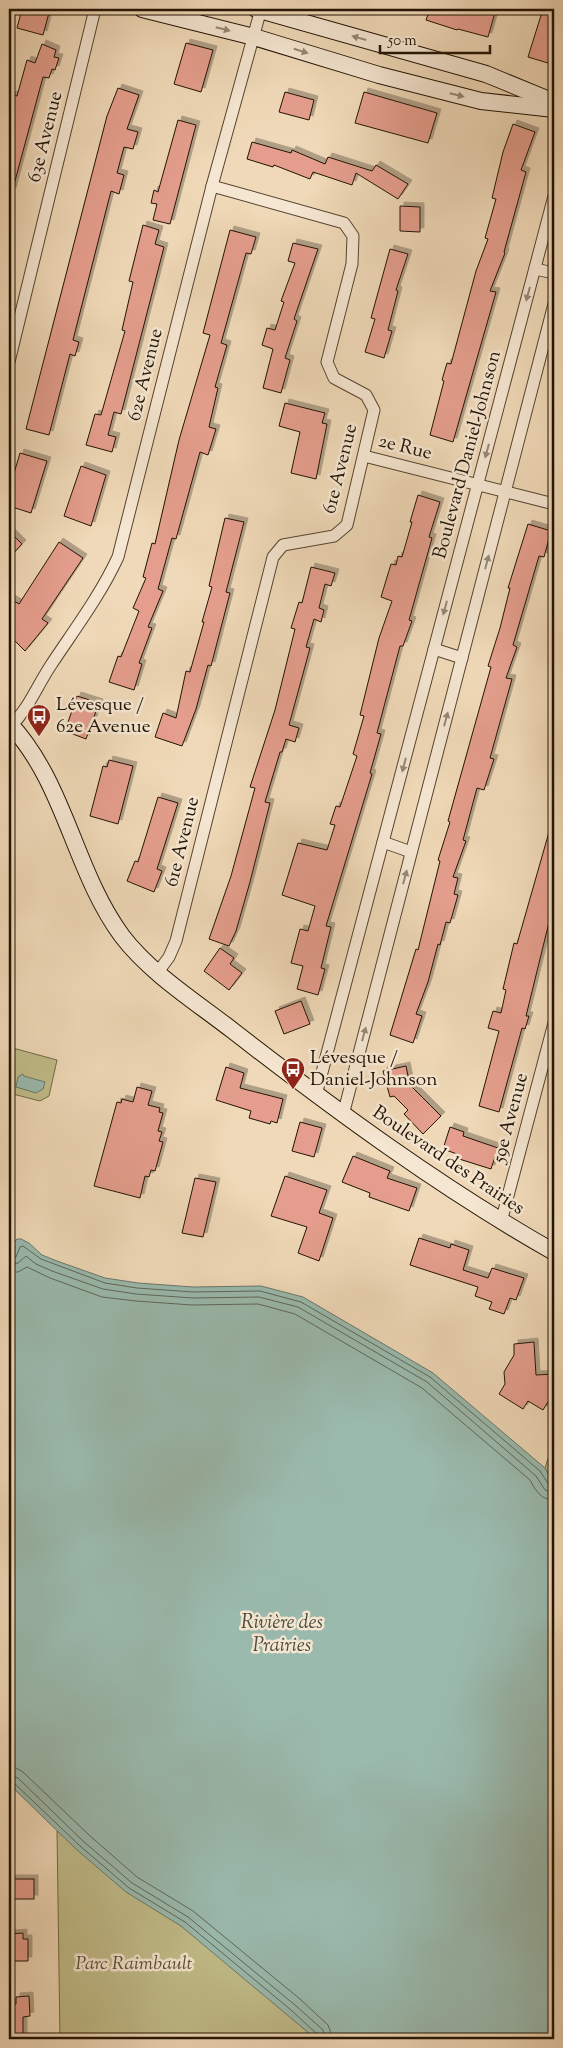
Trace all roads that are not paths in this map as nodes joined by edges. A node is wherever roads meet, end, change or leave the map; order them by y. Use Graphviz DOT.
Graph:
graph roads {
  1 [pos="96,9"];
  2 [pos="142,9"];
  3 [pos="260,9"];
  4 [pos="254,37"];
  5 [pos="554,102"];
  6 [pos="554,109"];
  7 [pos="212,186"];
  8 [pos="554,196"];
  9 [pos="535,269"];
  10 [pos="554,273"];
  11 [pos="554,304"];
  12 [pos="9,362"];
  13 [pos="364,456"];
  14 [pos="478,485"];
  15 [pos="505,492"];
  16 [pos="554,504"];
  17 [pos="434,649"];
  18 [pos="462,658"];
  19 [pos="10,725"];
  20 [pos="383,842"];
  21 [pos="411,852"];
  22 [pos="158,972"];
  23 [pos="554,1023"];
  24 [pos="316,1095"];
  25 [pos="343,1115"];
  26 [pos="500,1222"];
  27 [pos="554,1252"];
  1 -- 12 [label="street, 63e Avenue"];
  2 -- 4 [label="street, one-way"];
  3 -- 4 [label="street, 62e Avenue"];
  5 -- 3 [label="street, one-way"];
  4 -- 6 [label="street, one-way"];
  4 -- 7 [label="street, 62e Avenue"];
  7 -- 13 [label="street, 61e Avenue"];
  7 -- 19 [label="street, 62e Avenue"];
  8 -- 9 [label="street, Boulevard Daniel-Johnson"];
  9 -- 10 [label="street"];
  9 -- 14 [label="street, Boulevard Daniel-Johnson, one-way"];
  11 -- 15 [label="street"];
  13 -- 14 [label="street, 2e Rue"];
  13 -- 22 [label="street, 61e Avenue"];
  14 -- 15 [label="street, 2e Rue"];
  14 -- 17 [label="street, Boulevard Daniel-Johnson, one-way"];
  15 -- 16 [label="street, 2e Rue"];
  18 -- 15 [label="street, one-way"];
  17 -- 18 [label="street"];
  17 -- 20 [label="street, Boulevard Daniel-Johnson, one-way"];
  21 -- 18 [label="street, one-way"];
  19 -- 22 [label="street, Boulevard des Prairies"];
  20 -- 21 [label="street"];
  20 -- 24 [label="street, Boulevard Daniel-Johnson"];
  25 -- 21 [label="street, one-way"];
  22 -- 24 [label="street, Boulevard des Prairies"];
  23 -- 26 [label="street, 59e Avenue"];
  24 -- 25 [label="street, Boulevard des Prairies"];
  25 -- 26 [label="street, Boulevard des Prairies"];
  26 -- 27 [label="street, Boulevard des Prairies"];
}
